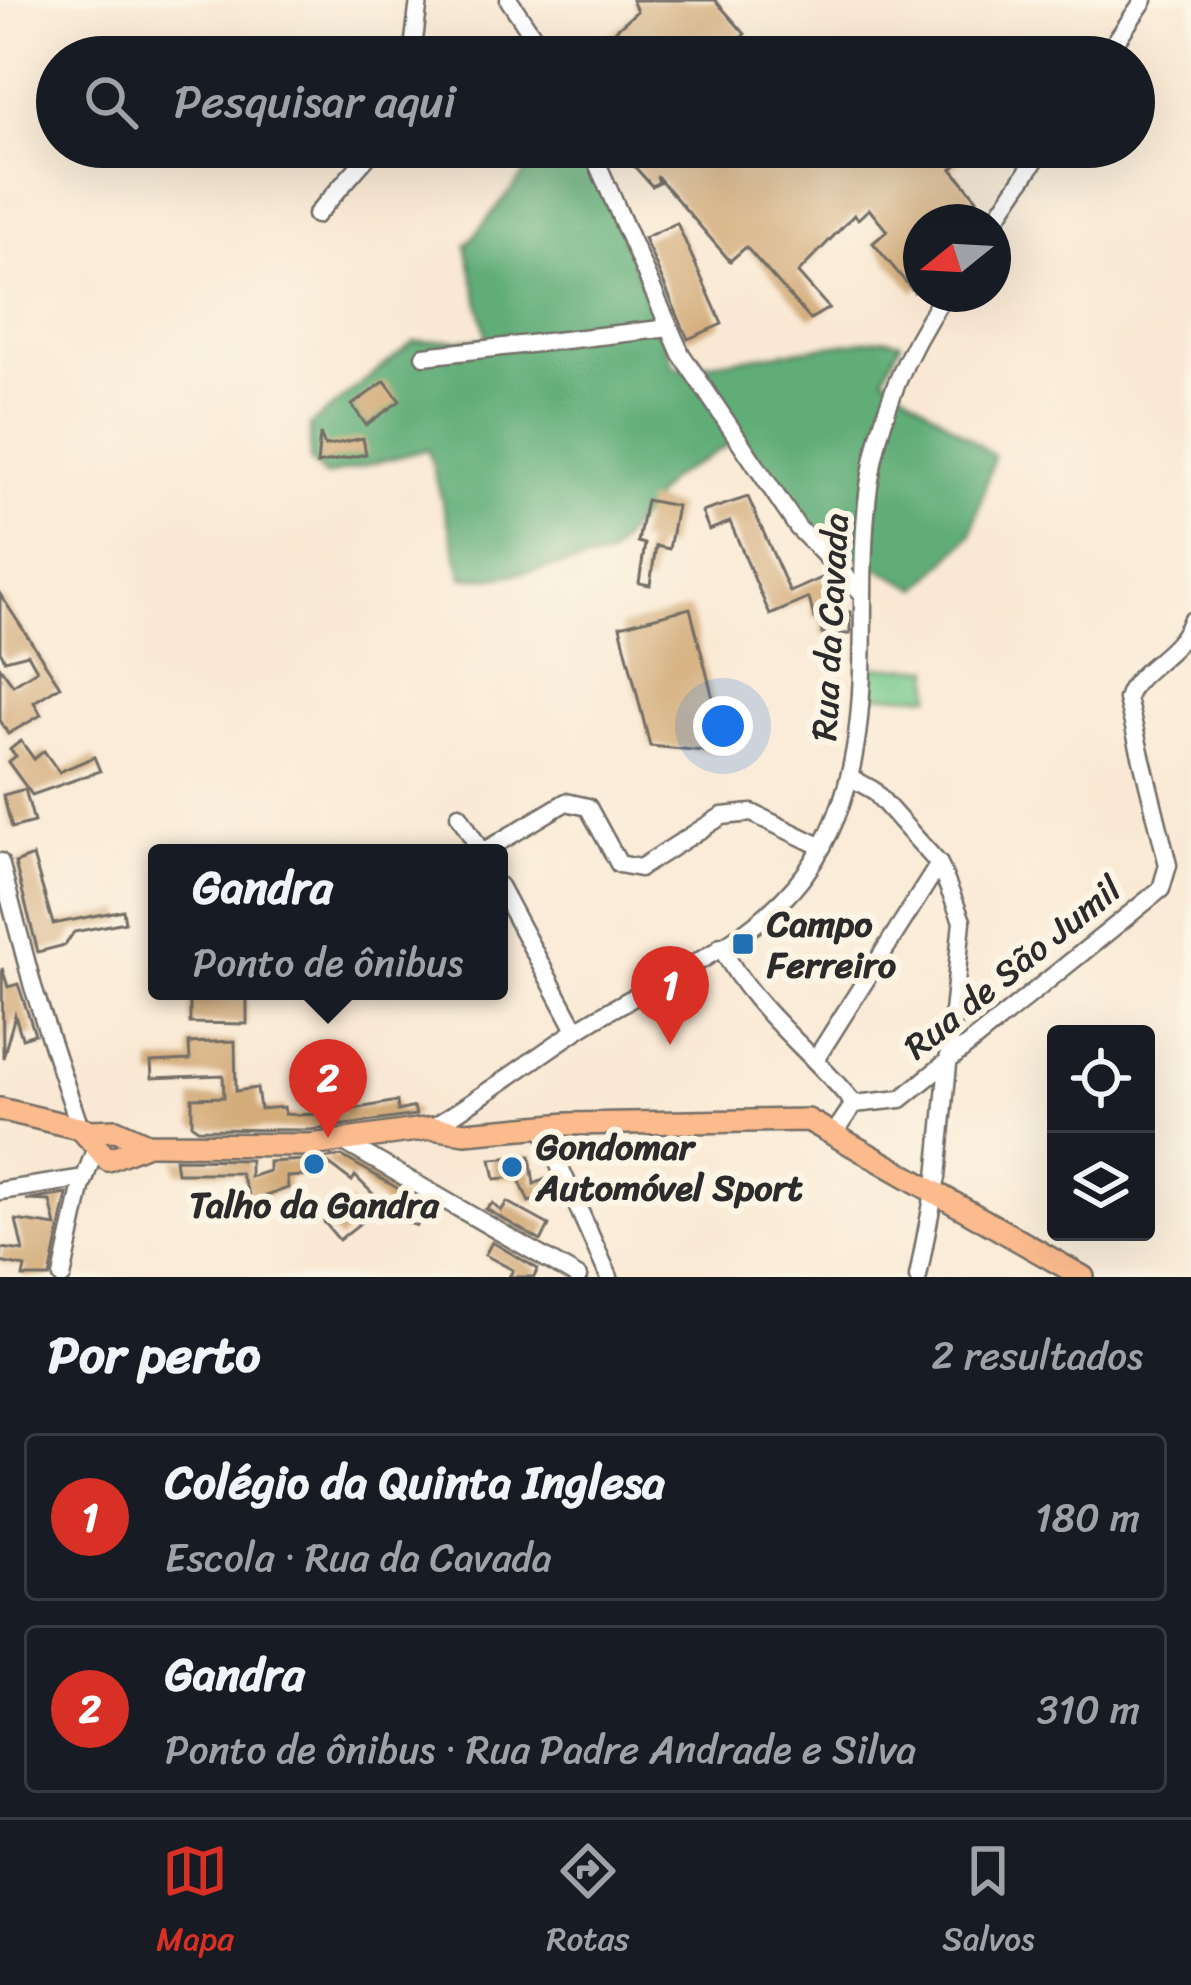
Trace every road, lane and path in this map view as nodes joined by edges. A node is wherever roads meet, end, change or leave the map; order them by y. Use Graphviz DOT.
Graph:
graph roads {
  1 [pos="419,0"];
  2 [pos="509,0"];
  3 [pos="1144,0"];
  4 [pos="415,36"];
  5 [pos="533,36"];
  6 [pos="1120,36"];
  7 [pos="357,168"];
  8 [pos="599,168"];
  9 [pos="1030,168"];
  10 [pos="1006,204"];
  11 [pos="316,215"];
  12 [pos="934,312"];
  13 [pos="670,328"];
  14 [pos="424,356"];
  15 [pos="862,593"];
  16 [pos="1191,621"];
  17 [pos="853,779"];
  18 [pos="459,815"];
  19 [pos="477,844"];
  20 [pos="493,844"];
  21 [pos="822,847"];
  22 [pos="0,862"];
  23 [pos="939,864"];
  24 [pos="508,903"];
  25 [pos="721,946"];
  26 [pos="576,1030"];
  27 [pos="817,1057"];
  28 [pos="950,1059"];
  29 [pos="854,1104"];
  30 [pos="0,1109"];
  31 [pos="542,1126"];
  32 [pos="80,1128"];
  33 [pos="430,1128"];
  34 [pos="835,1132"];
  35 [pos="344,1142"];
  36 [pos="105,1153"];
  37 [pos="934,1190"];
  38 [pos="0,1191"];
  39 [pos="62,1277"];
  40 [pos="578,1277"];
  41 [pos="609,1277"];
  42 [pos="918,1277"];
  43 [pos="1083,1277"];
  1 -- 4 [label="street"];
  2 -- 5 [label="street"];
  3 -- 6 [label="street"];
  7 -- 11 [label="street"];
  8 -- 13 [label="street"];
  9 -- 10 [label="street"];
  12 -- 15 [label="street, Rua da Cavada"];
  13 -- 14 [label="street"];
  13 -- 15 [label="street"];
  15 -- 17 [label="street, Rua da Cavada"];
  16 -- 28 [label="street, Rua de São Jumil"];
  17 -- 21 [label="street, Rua da Cavada"];
  17 -- 23 [label="street"];
  18 -- 19 [label="street"];
  20 -- 21 [label="street"];
  21 -- 25 [label="street, Rua da Cavada"];
  22 -- 32 [label="street"];
  23 -- 27 [label="street"];
  23 -- 28 [label="street"];
  24 -- 26 [label="street"];
  25 -- 26 [label="street, Rua da Cavada"];
  25 -- 27 [label="street"];
  26 -- 33 [label="street, Rua da Cavada"];
  27 -- 29 [label="street"];
  28 -- 29 [label="street, Rua de São Jumil"];
  28 -- 37 [label="street"];
  29 -- 34 [label="street"];
  30 -- 32 [label="main road"];
  31 -- 33 [label="main road"];
  31 -- 34 [label="main road"];
  31 -- 41 [label="street"];
  32 -- 36 [label="main road"];
  33 -- 35 [label="main road"];
  34 -- 37 [label="main road"];
  35 -- 36 [label="main road"];
  35 -- 40 [label="street"];
  36 -- 38 [label="street"];
  36 -- 39 [label="street"];
  37 -- 42 [label="street"];
  37 -- 43 [label="main road"];
}
